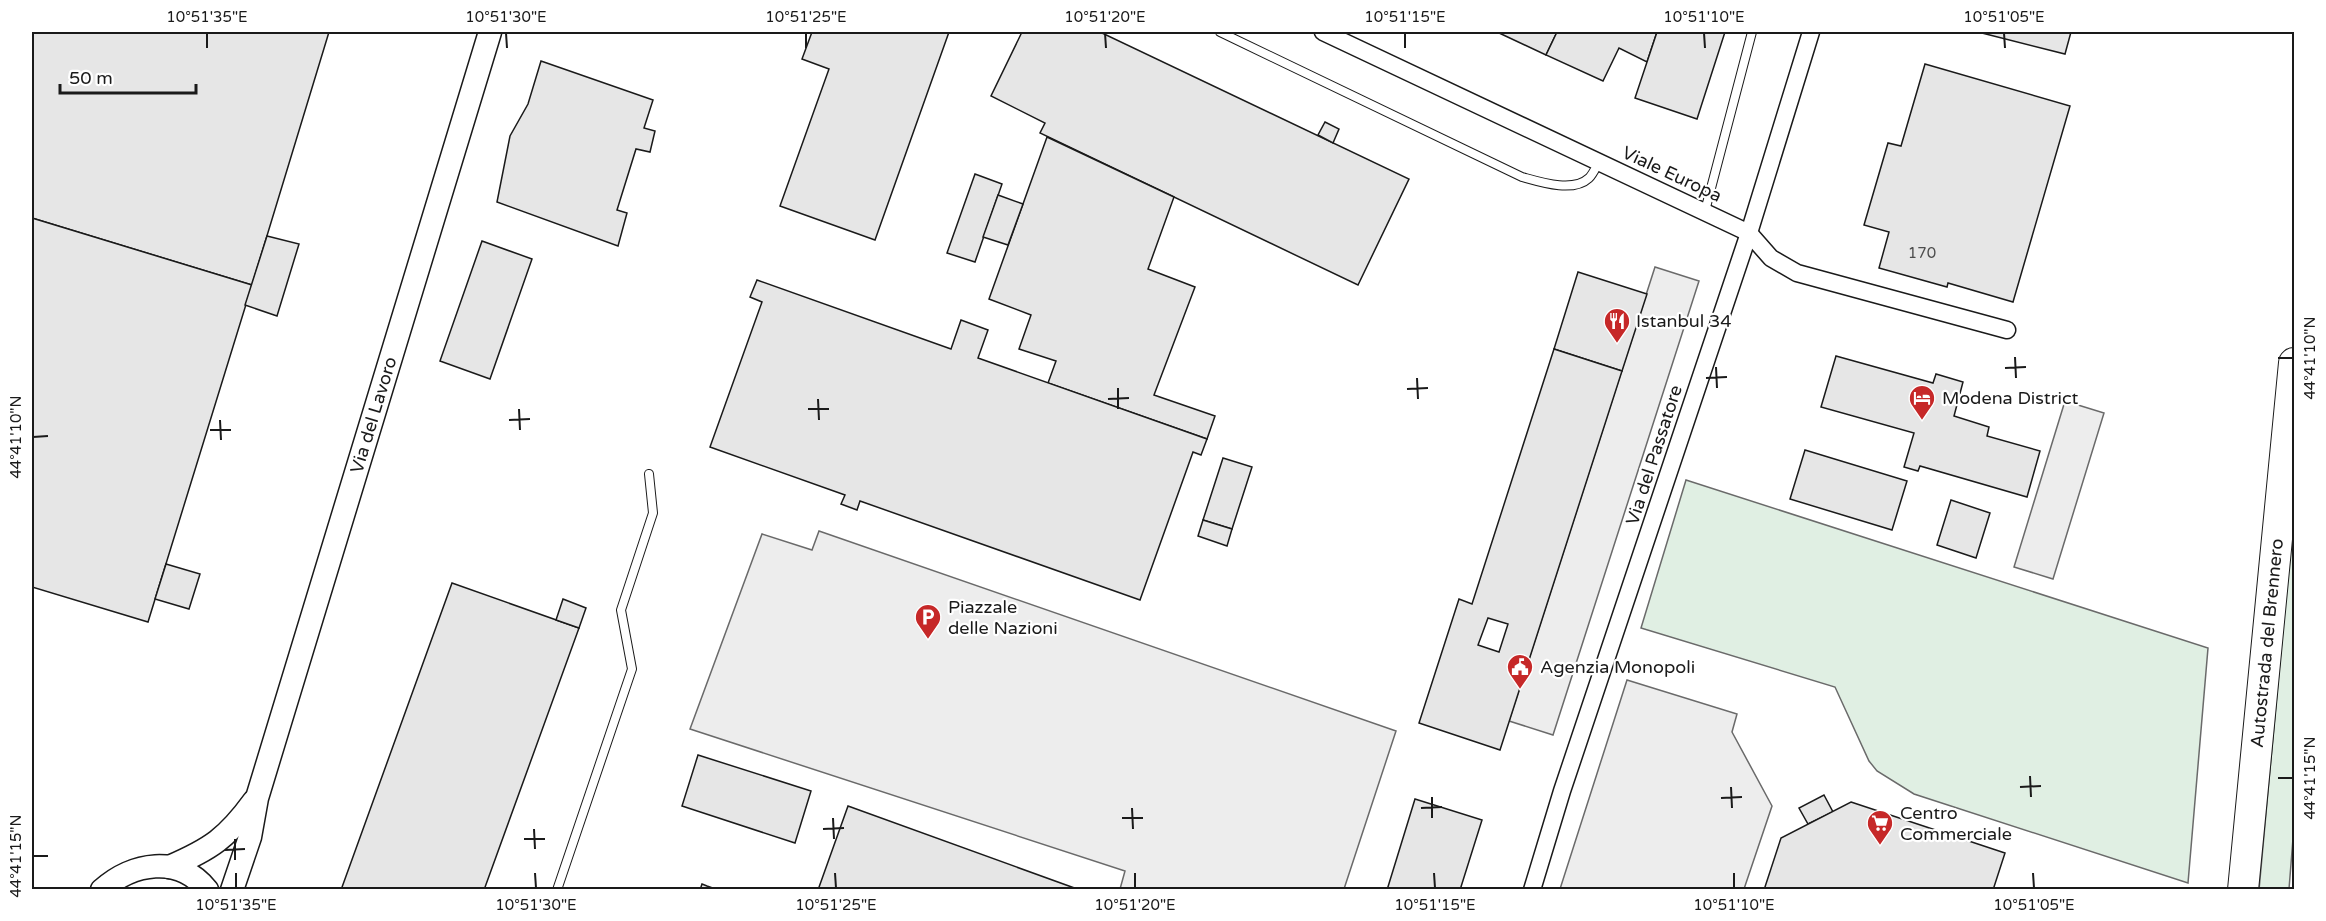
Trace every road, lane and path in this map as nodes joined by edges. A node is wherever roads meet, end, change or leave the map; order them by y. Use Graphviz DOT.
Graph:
graph roads {
  1 [pos="490,32"];
  2 [pos="1220,32"];
  3 [pos="1323,32"];
  4 [pos="1752,32"];
  5 [pos="1811,32"];
  6 [pos="1599,162"];
  7 [pos="1706,211"];
  8 [pos="1749,233"];
  9 [pos="2007,330"];
  10 [pos="2295,363"];
  11 [pos="649,474"];
  12 [pos="256,798"];
  13 [pos="169,867"];
  14 [pos="102,890"];
  15 [pos="207,890"];
  16 [pos="232,890"];
  17 [pos="557,890"];
  18 [pos="1532,890"];
  19 [pos="2243,890"];
  1 -- 12 [label="main road, Via del Lavoro"];
  2 -- 6 [label="lane"];
  3 -- 6 [label="street, Viale Europa"];
  4 -- 7 [label="lane"];
  5 -- 8 [label="street, Via del Passatore"];
  6 -- 7 [label="street, Viale Europa"];
  7 -- 8 [label="street, Viale Europa"];
  8 -- 9 [label="street, Viale Europa"];
  8 -- 18 [label="street, Via del Passatore"];
  10 -- 19 [label="highway, Autostrada del Brennero"];
  11 -- 17 [label="lane"];
  12 -- 13 [label="main road, Via del Lavoro"];
  12 -- 16 [label="main road, Via del Lavoro"];
  13 -- 14 [label="main road, Via del Lavoro"];
  13 -- 15 [label="main road, Via del Lavoro"];
}
